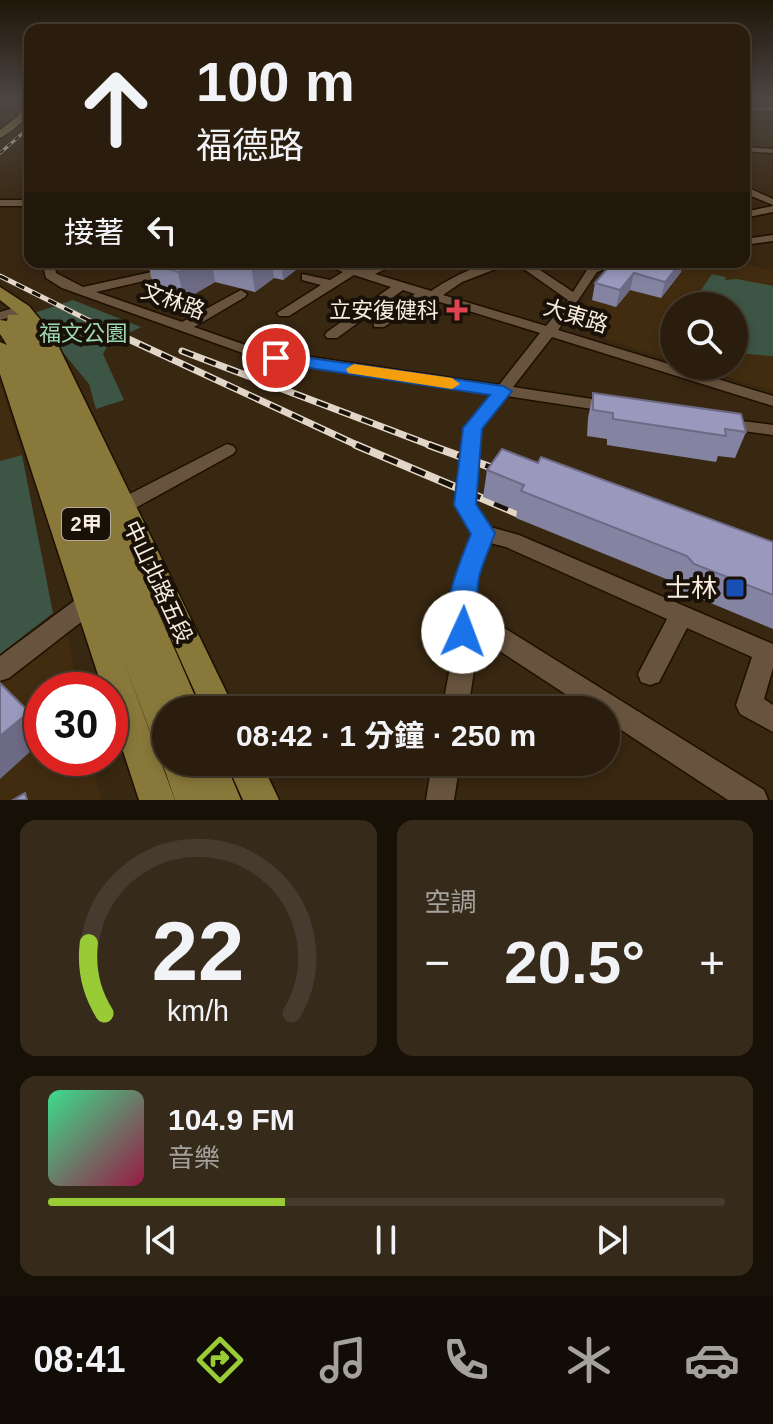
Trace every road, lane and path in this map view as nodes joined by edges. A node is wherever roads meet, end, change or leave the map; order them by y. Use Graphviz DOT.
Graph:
graph roads {
  1 [pos="750,149"];
  2 [pos="773,151"];
  3 [pos="750,192"];
  4 [pos="773,202"];
  5 [pos="0,203"];
  6 [pos="24,203"];
  7 [pos="773,209"];
  8 [pos="750,214"];
  9 [pos="773,238"];
  10 [pos="750,241"];
  11 [pos="49,268"];
  12 [pos="186,268"];
  13 [pos="345,268"];
  14 [pos="373,268"];
  15 [pos="488,268"];
  16 [pos="529,268"];
  17 [pos="591,268"];
  18 [pos="359,272"];
  19 [pos="306,277"];
  20 [pos="330,284"];
  21 [pos="402,285"];
  22 [pos="82,291"];
  23 [pos="241,294"];
  24 [pos="430,294"];
  25 [pos="575,299"];
  26 [pos="5,310"];
  27 [pos="284,313"];
  28 [pos="379,324"];
  29 [pos="182,328"];
  30 [pos="549,331"];
  31 [pos="332,335"];
  32 [pos="0,347"];
  33 [pos="503,391"];
  34 [pos="773,401"];
  35 [pos="635,411"];
  36 [pos="712,422"];
  37 [pos="773,430"];
  38 [pos="227,450"];
  39 [pos="123,506"];
  40 [pos="483,533"];
  41 [pos="90,602"];
  42 [pos="462,614"];
  43 [pos="682,614"];
  44 [pos="160,615"];
  45 [pos="769,653"];
  46 [pos="0,670"];
  47 [pos="650,674"];
  48 [pos="153,696"];
  49 [pos="181,696"];
  50 [pos="210,696"];
  51 [pos="457,696"];
  52 [pos="773,719"];
  53 [pos="184,776"];
  54 [pos="213,776"];
  55 [pos="250,776"];
  56 [pos="444,776"];
  57 [pos="157,800"];
  58 [pos="193,800"];
  59 [pos="223,800"];
  60 [pos="261,800"];
  61 [pos="440,800"];
  62 [pos="754,800"];
  1 -- 2 [label="street"];
  3 -- 4 [label="street"];
  5 -- 6 [label="street"];
  7 -- 8 [label="street"];
  9 -- 10 [label="street"];
  11 -- 22 [label="street, 文林路"];
  12 -- 22 [label="street"];
  13 -- 18 [label="street, 大東路"];
  14 -- 18 [label="street"];
  15 -- 24 [label="street"];
  16 -- 25 [label="street"];
  17 -- 25 [label="street"];
  18 -- 20 [label="street"];
  18 -- 21 [label="street, 大東路"];
  19 -- 20 [label="street"];
  20 -- 27 [label="street"];
  21 -- 24 [label="street, 大東路"];
  21 -- 31 [label="street"];
  22 -- 29 [label="street, 文林路"];
  23 -- 29 [label="street"];
  24 -- 28 [label="street"];
  24 -- 30 [label="street, 大東路"];
  25 -- 30 [label="street"];
  26 -- 39 [label="main road, 中山北路五段"];
  26 -- 44 [label="main road, 中山北路五段 / 2甲"];
  26 -- 48 [label="main road, 中山北路五段 / 2甲"];
  29 -- 33 [label="street, 文林路"];
  30 -- 33 [label="street"];
  30 -- 34 [label="street, 大東路"];
  32 -- 41 [label="main road"];
  33 -- 35 [label="street, 文林路"];
  33 -- 40 [label="street"];
  36 -- 37 [label="street"];
  38 -- 39 [label="street"];
  39 -- 44 [label="main road, 中山北路五段"];
  40 -- 42 [label="street"];
  40 -- 43 [label="street"];
  41 -- 46 [label="street"];
  41 -- 57 [label="main road"];
  42 -- 51 [label="street"];
  42 -- 62 [label="street"];
  43 -- 45 [label="street"];
  43 -- 47 [label="street"];
  44 -- 49 [label="main road, 中山北路五段 / 2甲"];
  44 -- 50 [label="main road, 中山北路五段"];
  45 -- 52 [label="street"];
  53 -- 58 [label="main road"];
  54 -- 59 [label="main road"];
  55 -- 60 [label="main road"];
  56 -- 61 [label="street"];
}
